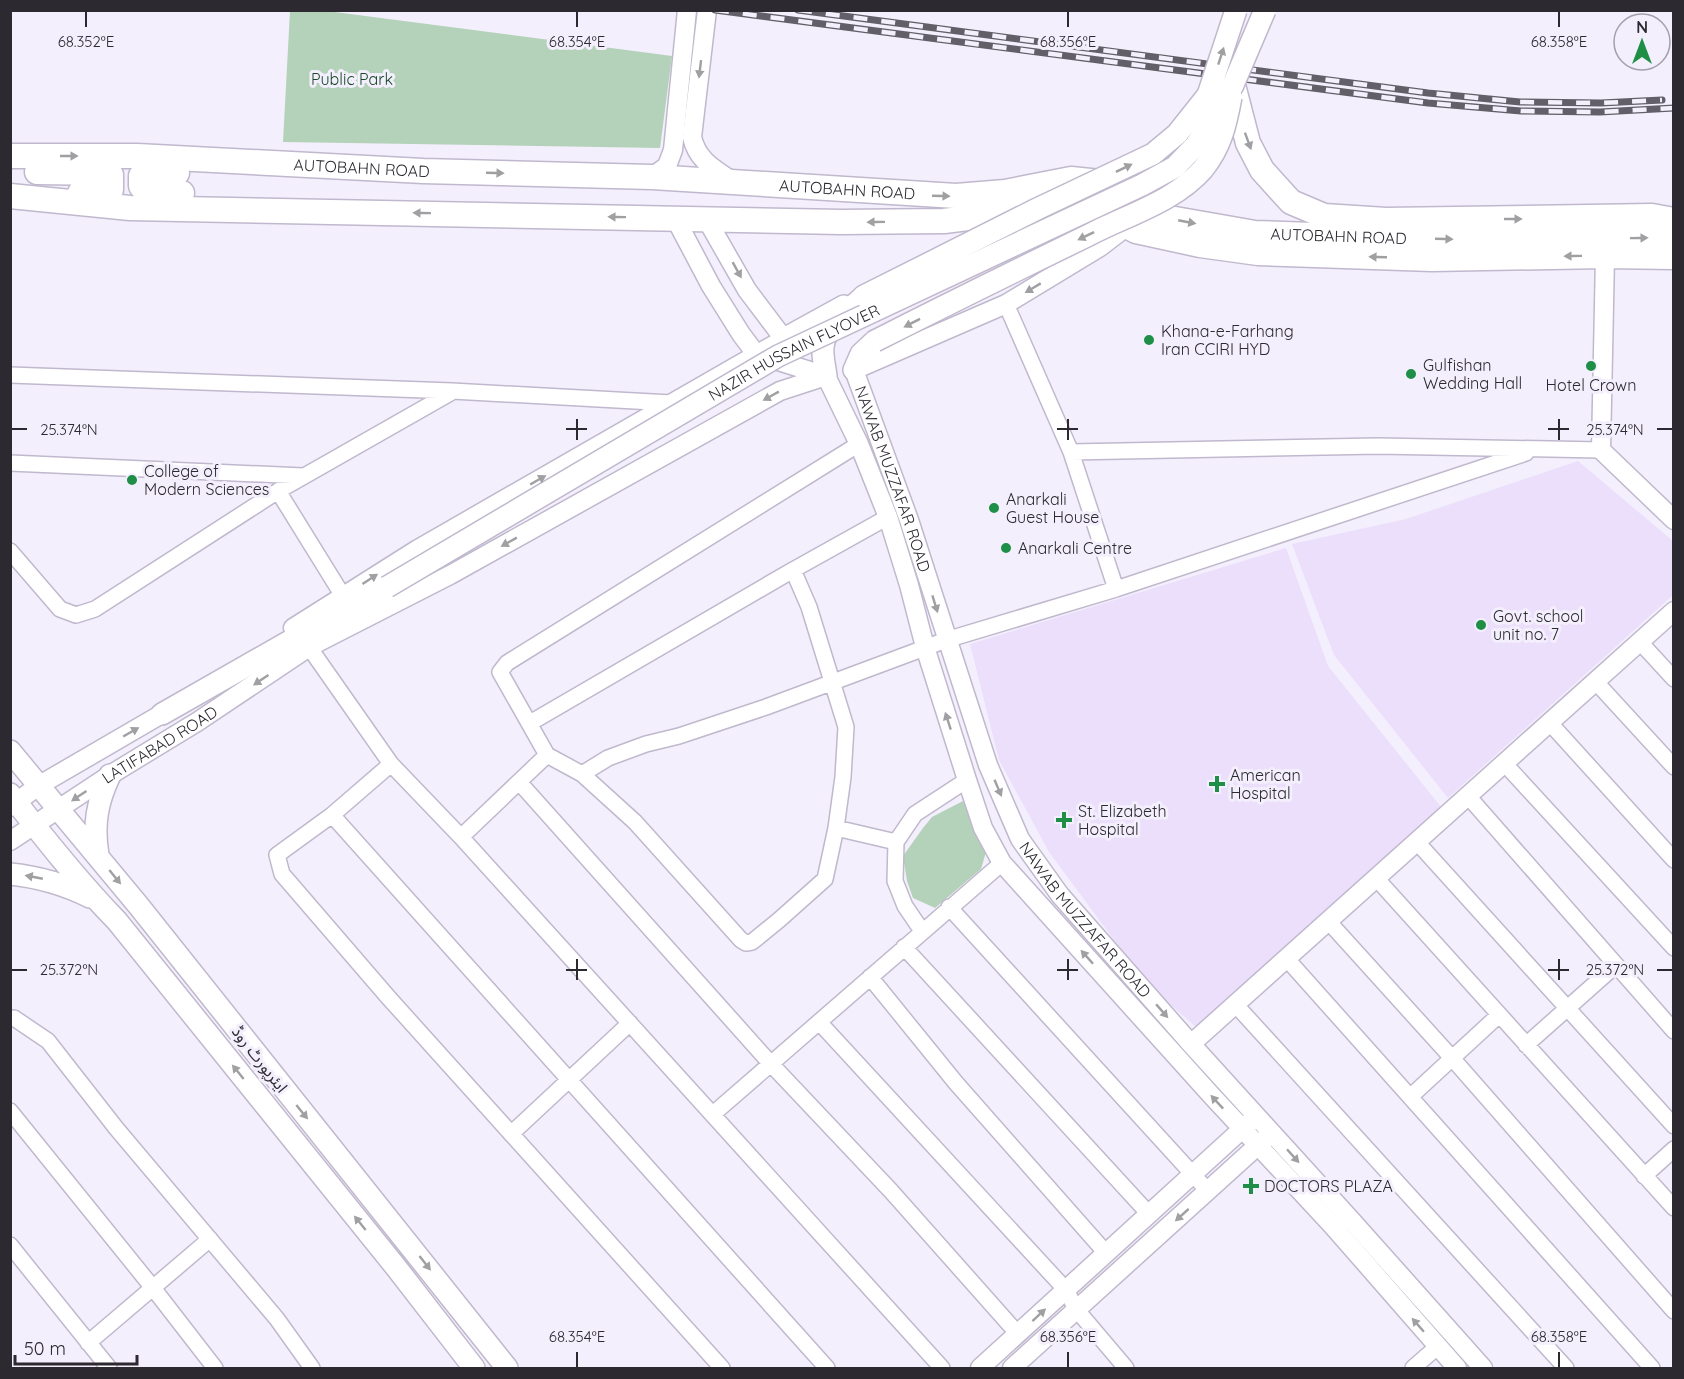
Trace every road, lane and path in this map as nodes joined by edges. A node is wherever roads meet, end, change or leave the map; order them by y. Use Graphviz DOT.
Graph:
graph roads {
  1 [pos="687,10"];
  2 [pos="707,10"];
  3 [pos="1236,10"];
  4 [pos="1265,10"];
  5 [pos="1233,85"];
  6 [pos="1208,95"];
  7 [pos="1203,133"];
  8 [pos="10,156"];
  9 [pos="300,165"];
  10 [pos="10,170"];
  11 [pos="652,177"];
  12 [pos="734,182"];
  13 [pos="17,196"];
  14 [pos="1148,210"];
  15 [pos="293,211"];
  16 [pos="675,218"];
  17 [pos="1663,218"];
  18 [pos="707,220"];
  19 [pos="1127,226"];
  20 [pos="1674,237"];
  21 [pos="1605,256"];
  22 [pos="1674,257"];
  23 [pos="864,296"];
  24 [pos="1006,304"];
  25 [pos="784,339"];
  26 [pos="823,347"];
  27 [pos="756,354"];
  28 [pos="854,370"];
  29 [pos="10,375"];
  30 [pos="826,376"];
  31 [pos="453,392"];
  32 [pos="671,403"];
  33 [pos="859,444"];
  34 [pos="1536,449"];
  35 [pos="1601,450"];
  36 [pos="1071,452"];
  37 [pos="10,463"];
  38 [pos="303,476"];
  39 [pos="278,491"];
  40 [pos="888,517"];
  41 [pos="1674,520"];
  42 [pos="10,551"];
  43 [pos="793,570"];
  44 [pos="387,587"];
  45 [pos="1116,589"];
  46 [pos="343,596"];
  47 [pos="1674,611"];
  48 [pos="946,639"];
  49 [pos="1640,642"];
  50 [pos="309,647"];
  51 [pos="925,647"];
  52 [pos="1674,679"];
  53 [pos="1595,681"];
  54 [pos="832,683"];
  55 [pos="162,714"];
  56 [pos="1549,722"];
  57 [pos="530,723"];
  58 [pos="10,751"];
  59 [pos="547,755"];
  60 [pos="1503,763"];
  61 [pos="391,764"];
  62 [pos="1674,767"];
  63 [pos="582,774"];
  64 [pos="110,775"];
  65 [pos="967,780"];
  66 [pos="519,782"];
  67 [pos="38,786"];
  68 [pos="1467,795"];
  69 [pos="13,801"];
  70 [pos="58,810"];
  71 [pos="332,815"];
  72 [pos="34,826"];
  73 [pos="836,828"];
  74 [pos="461,837"];
  75 [pos="10,841"];
  76 [pos="1416,841"];
  77 [pos="896,842"];
  78 [pos="98,855"];
  79 [pos="1674,860"];
  80 [pos="1002,863"];
  81 [pos="10,874"];
  82 [pos="1376,878"];
  83 [pos="96,900"];
  84 [pos="949,907"];
  85 [pos="1328,921"];
  86 [pos="922,931"];
  87 [pos="904,947"];
  88 [pos="1674,948"];
  89 [pos="1286,958"];
  90 [pos="1616,965"];
  91 [pos="870,977"];
  92 [pos="1235,1004"];
  93 [pos="1567,1008"];
  94 [pos="1499,1015"];
  95 [pos="10,1018"];
  96 [pos="819,1022"];
  97 [pos="630,1023"];
  98 [pos="1674,1031"];
  99 [pos="1191,1044"];
  100 [pos="1526,1045"];
  101 [pos="1452,1058"];
  102 [pos="771,1064"];
  103 [pos="568,1080"];
  104 [pos="1410,1097"];
  105 [pos="10,1111"];
  106 [pos="713,1114"];
  107 [pos="1257,1116"];
  108 [pos="1674,1126"];
  109 [pos="1242,1129"];
  110 [pos="1272,1133"];
  111 [pos="511,1134"];
  112 [pos="1258,1145"];
  113 [pos="1674,1149"];
  114 [pos="1192,1174"];
  115 [pos="1644,1176"];
  116 [pos="1208,1191"];
  117 [pos="1674,1208"];
  118 [pos="1149,1214"];
  119 [pos="210,1239"];
  120 [pos="10,1245"];
  121 [pos="1106,1253"];
  122 [pos="153,1288"];
  123 [pos="1066,1290"];
  124 [pos="1076,1309"];
  125 [pos="1674,1311"];
  126 [pos="1017,1334"];
  127 [pos="88,1343"];
  128 [pos="1437,1347"];
  129 [pos="109,1368"];
  130 [pos="215,1368"];
  131 [pos="312,1368"];
  132 [pos="474,1368"];
  133 [pos="507,1368"];
  134 [pos="722,1368"];
  135 [pos="827,1368"];
  136 [pos="942,1368"];
  137 [pos="980,1368"];
  138 [pos="1012,1368"];
  139 [pos="1126,1368"];
  140 [pos="1413,1368"];
  141 [pos="1457,1368"];
  142 [pos="1483,1368"];
  143 [pos="1566,1368"];
  144 [pos="1652,1368"];
  1 -- 11 [label="street"];
  2 -- 12 [label="street, one-way"];
  6 -- 3 [label="main road, NAZIR HUSSAIN FLYOVER, one-way, bridge"];
  4 -- 5 [label="main road, NAZIR HUSSAIN FLYOVER, bridge"];
  5 -- 7 [label="main road, NAZIR HUSSAIN FLYOVER, bridge"];
  5 -- 17 [label="highway, one-way"];
  5 -- 28 [label="main road, one-way, bridge"];
  6 -- 7 [label="main road, NAZIR HUSSAIN FLYOVER, bridge"];
  23 -- 6 [label="main road, one-way, bridge"];
  7 -- 44 [label="main road, NAZIR HUSSAIN FLYOVER, bridge"];
  8 -- 9 [label="highway, AUTOBAHN ROAD, one-way"];
  9 -- 11 [label="highway, AUTOBAHN ROAD, one-way"];
  9 -- 15 [label="highway"];
  10 -- 13 [label="highway"];
  11 -- 12 [label="highway, AUTOBAHN ROAD"];
  12 -- 14 [label="highway, AUTOBAHN ROAD, one-way"];
  13 -- 15 [label="highway, AUTOBAHN ROAD"];
  14 -- 19 [label="street"];
  14 -- 20 [label="highway, AUTOBAHN ROAD, one-way"];
  16 -- 15 [label="highway, AUTOBAHN ROAD, one-way"];
  16 -- 18 [label="highway, AUTOBAHN ROAD"];
  16 -- 27 [label="street"];
  19 -- 18 [label="highway, AUTOBAHN ROAD, one-way"];
  18 -- 25 [label="street, one-way"];
  21 -- 19 [label="highway, AUTOBAHN ROAD, one-way"];
  19 -- 24 [label="street, one-way"];
  21 -- 22 [label="highway, AUTOBAHN ROAD"];
  21 -- 35 [label="street"];
  23 -- 25 [label="main road"];
  23 -- 26 [label="main road"];
  24 -- 28 [label="street"];
  24 -- 36 [label="street"];
  25 -- 26 [label="street"];
  25 -- 27 [label="street, LATIFABAD ROAD"];
  26 -- 30 [label="main road"];
  27 -- 30 [label="street"];
  27 -- 32 [label="street, LATIFABAD ROAD"];
  28 -- 48 [label="street, NAWAB MUZZAFAR ROAD, one-way"];
  29 -- 31 [label="street"];
  30 -- 33 [label="street, NAWAB MUZZAFAR ROAD"];
  30 -- 50 [label="street, LATIFABAD ROAD, one-way"];
  31 -- 32 [label="street"];
  31 -- 38 [label="street"];
  46 -- 32 [label="street, LATIFABAD ROAD, one-way"];
  33 -- 40 [label="street, NAWAB MUZZAFAR ROAD"];
  33 -- 57 [label="street"];
  34 -- 35 [label="street"];
  34 -- 36 [label="street"];
  34 -- 45 [label="street"];
  35 -- 41 [label="street"];
  36 -- 45 [label="street"];
  37 -- 38 [label="street"];
  38 -- 39 [label="street"];
  39 -- 42 [label="street"];
  39 -- 46 [label="street"];
  40 -- 43 [label="street"];
  40 -- 51 [label="street, NAWAB MUZZAFAR ROAD"];
  43 -- 54 [label="street"];
  43 -- 57 [label="street"];
  44 -- 50 [label="main road"];
  44 -- 55 [label="main road"];
  45 -- 48 [label="street"];
  46 -- 55 [label="street, LATIFABAD ROAD"];
  47 -- 49 [label="street"];
  48 -- 51 [label="street"];
  48 -- 99 [label="street, NAWAB MUZZAFAR ROAD, one-way"];
  49 -- 52 [label="street"];
  49 -- 53 [label="street"];
  50 -- 61 [label="street"];
  50 -- 64 [label="street, LATIFABAD ROAD, one-way"];
  51 -- 54 [label="street"];
  65 -- 51 [label="street, NAWAB MUZZAFAR ROAD, one-way"];
  53 -- 56 [label="street"];
  53 -- 62 [label="street"];
  54 -- 63 [label="street"];
  54 -- 73 [label="street"];
  67 -- 55 [label="street, LATIFABAD ROAD, one-way"];
  56 -- 60 [label="street"];
  56 -- 79 [label="street"];
  57 -- 59 [label="street"];
  58 -- 67 [label="main road, ایئرپورٹ روڈ"];
  59 -- 63 [label="street"];
  59 -- 66 [label="street"];
  60 -- 68 [label="street"];
  60 -- 88 [label="street"];
  61 -- 71 [label="street"];
  61 -- 74 [label="street"];
  63 -- 73 [label="street"];
  64 -- 70 [label="street, LATIFABAD ROAD, one-way"];
  64 -- 78 [label="main road"];
  65 -- 77 [label="street"];
  65 -- 80 [label="street, NAWAB MUZZAFAR ROAD"];
  66 -- 74 [label="street"];
  66 -- 102 [label="street"];
  67 -- 69 [label="street, LATIFABAD ROAD"];
  67 -- 70 [label="main road, ایئرپورٹ روڈ"];
  68 -- 76 [label="street"];
  68 -- 90 [label="street"];
  69 -- 72 [label="main road, ایئرپورٹ روڈ"];
  70 -- 72 [label="street, LATIFABAD ROAD"];
  70 -- 78 [label="main road, ایئرپورٹ روڈ"];
  71 -- 103 [label="street"];
  71 -- 111 [label="street"];
  72 -- 75 [label="street, LATIFABAD ROAD"];
  72 -- 83 [label="main road, ایئرپورٹ روڈ"];
  73 -- 77 [label="street"];
  74 -- 97 [label="street"];
  76 -- 82 [label="street"];
  76 -- 93 [label="street"];
  77 -- 86 [label="street"];
  78 -- 133 [label="main road, ایئرپورٹ روڈ, one-way"];
  80 -- 84 [label="street"];
  109 -- 80 [label="street, NAWAB MUZZAFAR ROAD, one-way"];
  83 -- 81 [label="main road, one-way"];
  82 -- 85 [label="street"];
  82 -- 94 [label="street"];
  132 -- 83 [label="main road, ایئرپورٹ روڈ, one-way"];
  84 -- 86 [label="street"];
  84 -- 114 [label="street"];
  85 -- 89 [label="street"];
  85 -- 101 [label="street"];
  86 -- 87 [label="street"];
  87 -- 91 [label="street"];
  87 -- 118 [label="street"];
  89 -- 92 [label="street"];
  89 -- 104 [label="street"];
  90 -- 93 [label="street"];
  90 -- 98 [label="street"];
  91 -- 96 [label="street"];
  91 -- 121 [label="street"];
  92 -- 99 [label="street"];
  92 -- 143 [label="street"];
  93 -- 100 [label="street"];
  93 -- 108 [label="street"];
  94 -- 100 [label="street"];
  94 -- 101 [label="street"];
  95 -- 119 [label="street"];
  96 -- 102 [label="street"];
  96 -- 123 [label="street"];
  97 -- 103 [label="street"];
  97 -- 106 [label="street"];
  99 -- 107 [label="street, NAWAB MUZZAFAR ROAD"];
  100 -- 115 [label="street"];
  101 -- 104 [label="street"];
  101 -- 125 [label="street"];
  102 -- 106 [label="street"];
  102 -- 126 [label="street"];
  103 -- 111 [label="street"];
  103 -- 135 [label="street"];
  104 -- 144 [label="street"];
  105 -- 122 [label="street"];
  106 -- 136 [label="street"];
  107 -- 109 [label="street"];
  107 -- 110 [label="street, NAWAB MUZZAFAR ROAD"];
  109 -- 112 [label="street, NAWAB MUZZAFAR ROAD"];
  109 -- 114 [label="street"];
  110 -- 112 [label="street"];
  110 -- 142 [label="street, NAWAB MUZZAFAR ROAD, one-way"];
  111 -- 134 [label="street"];
  112 -- 116 [label="street"];
  128 -- 112 [label="street, NAWAB MUZZAFAR ROAD, one-way"];
  113 -- 115 [label="street"];
  114 -- 116 [label="street"];
  114 -- 118 [label="street"];
  115 -- 117 [label="street"];
  116 -- 124 [label="street, one-way"];
  118 -- 121 [label="street"];
  119 -- 122 [label="street"];
  119 -- 131 [label="street"];
  120 -- 127 [label="street"];
  121 -- 123 [label="street"];
  122 -- 127 [label="street"];
  122 -- 130 [label="street"];
  123 -- 124 [label="street"];
  126 -- 123 [label="street, one-way"];
  124 -- 138 [label="street"];
  124 -- 139 [label="street"];
  126 -- 137 [label="street"];
  127 -- 129 [label="street"];
  128 -- 140 [label="street"];
  128 -- 141 [label="street, NAWAB MUZZAFAR ROAD"];
}
